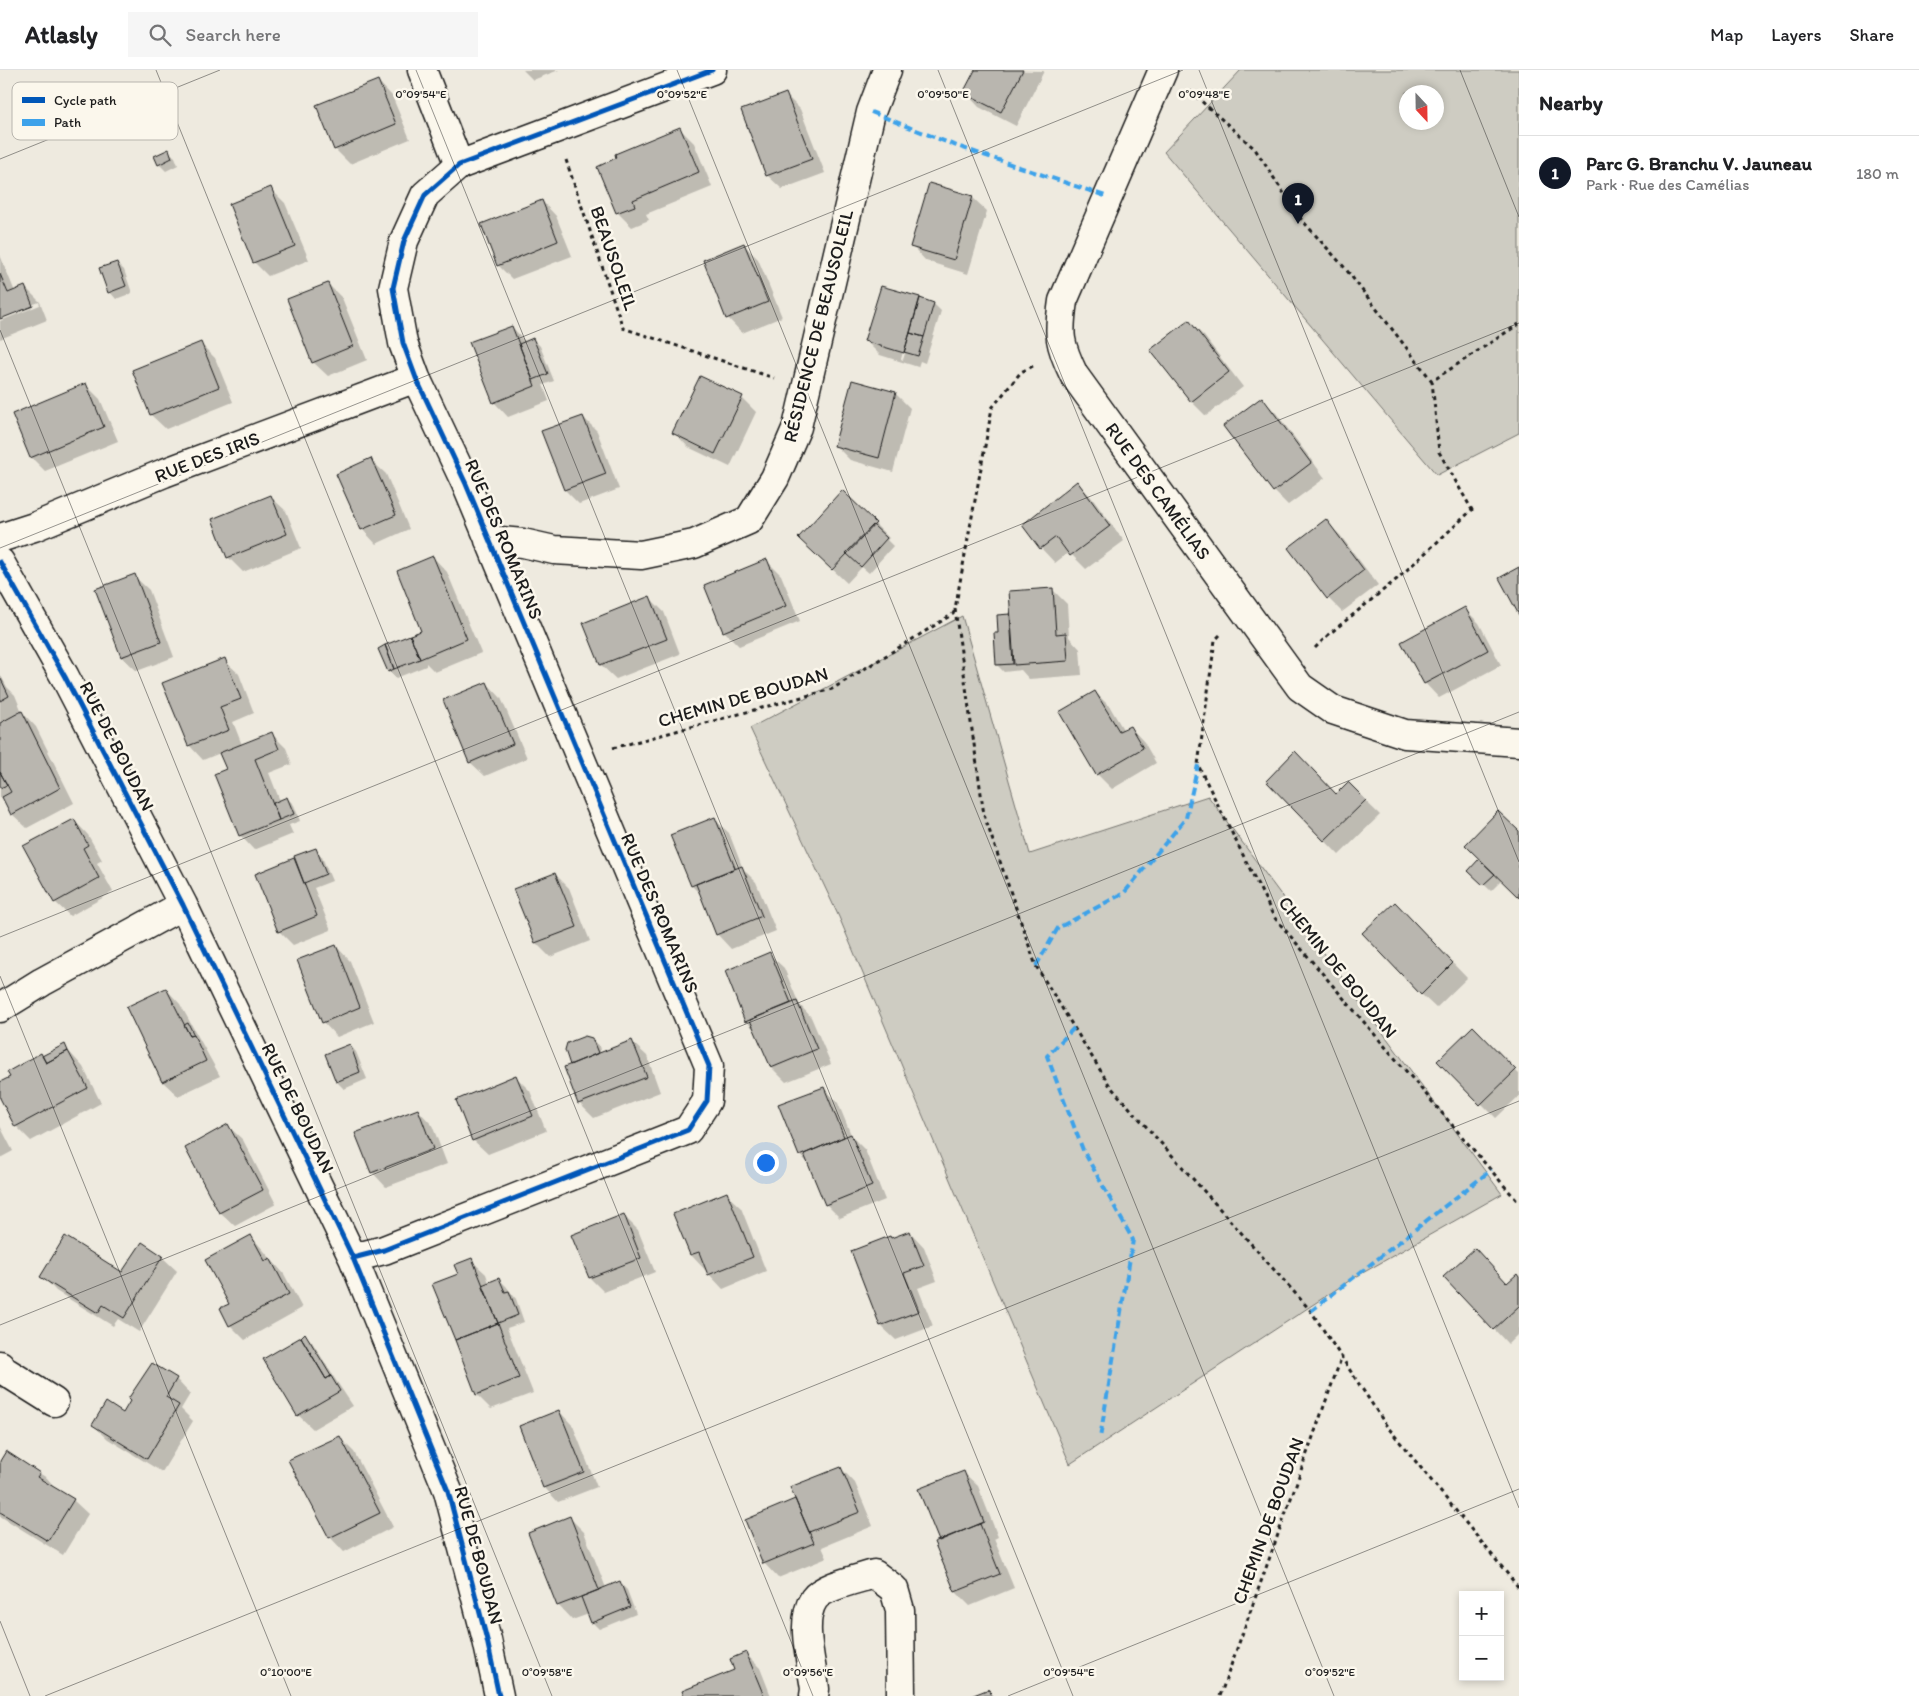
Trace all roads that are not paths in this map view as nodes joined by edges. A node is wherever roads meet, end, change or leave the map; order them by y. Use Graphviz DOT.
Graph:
graph roads {
  1 [pos="422,70"];
  2 [pos="712,70"];
  3 [pos="887,70"];
  4 [pos="1163,70"];
  5 [pos="459,166"];
  6 [pos="416,378"];
  7 [pos="0,538"];
  8 [pos="489,540"];
  9 [pos="0,562"];
  10 [pos="1519,742"];
  11 [pos="183,905"];
  12 [pos="0,1008"];
  13 [pos="353,1258"];
  14 [pos="0,1365"];
  15 [pos="54,1402"];
  16 [pos="499,1696"];
  17 [pos="814,1696"];
  18 [pos="902,1696"];
  1 -- 5 [label="street"];
  2 -- 5 [label="street"];
  3 -- 8 [label="street, RÉSIDENCE DE BEAUSOLEIL"];
  4 -- 10 [label="street, RUE DES CAMÉLIAS"];
  5 -- 6 [label="street"];
  6 -- 7 [label="street, RUE DES IRIS"];
  6 -- 8 [label="street, RUE DES ROMARINS"];
  8 -- 13 [label="street, RUE DES ROMARINS"];
  9 -- 11 [label="street, RUE DE BOUDAN"];
  11 -- 12 [label="street"];
  11 -- 13 [label="street, RUE DE BOUDAN"];
  13 -- 16 [label="street, RUE DE BOUDAN"];
  14 -- 15 [label="street"];
  17 -- 18 [label="street"];
}
